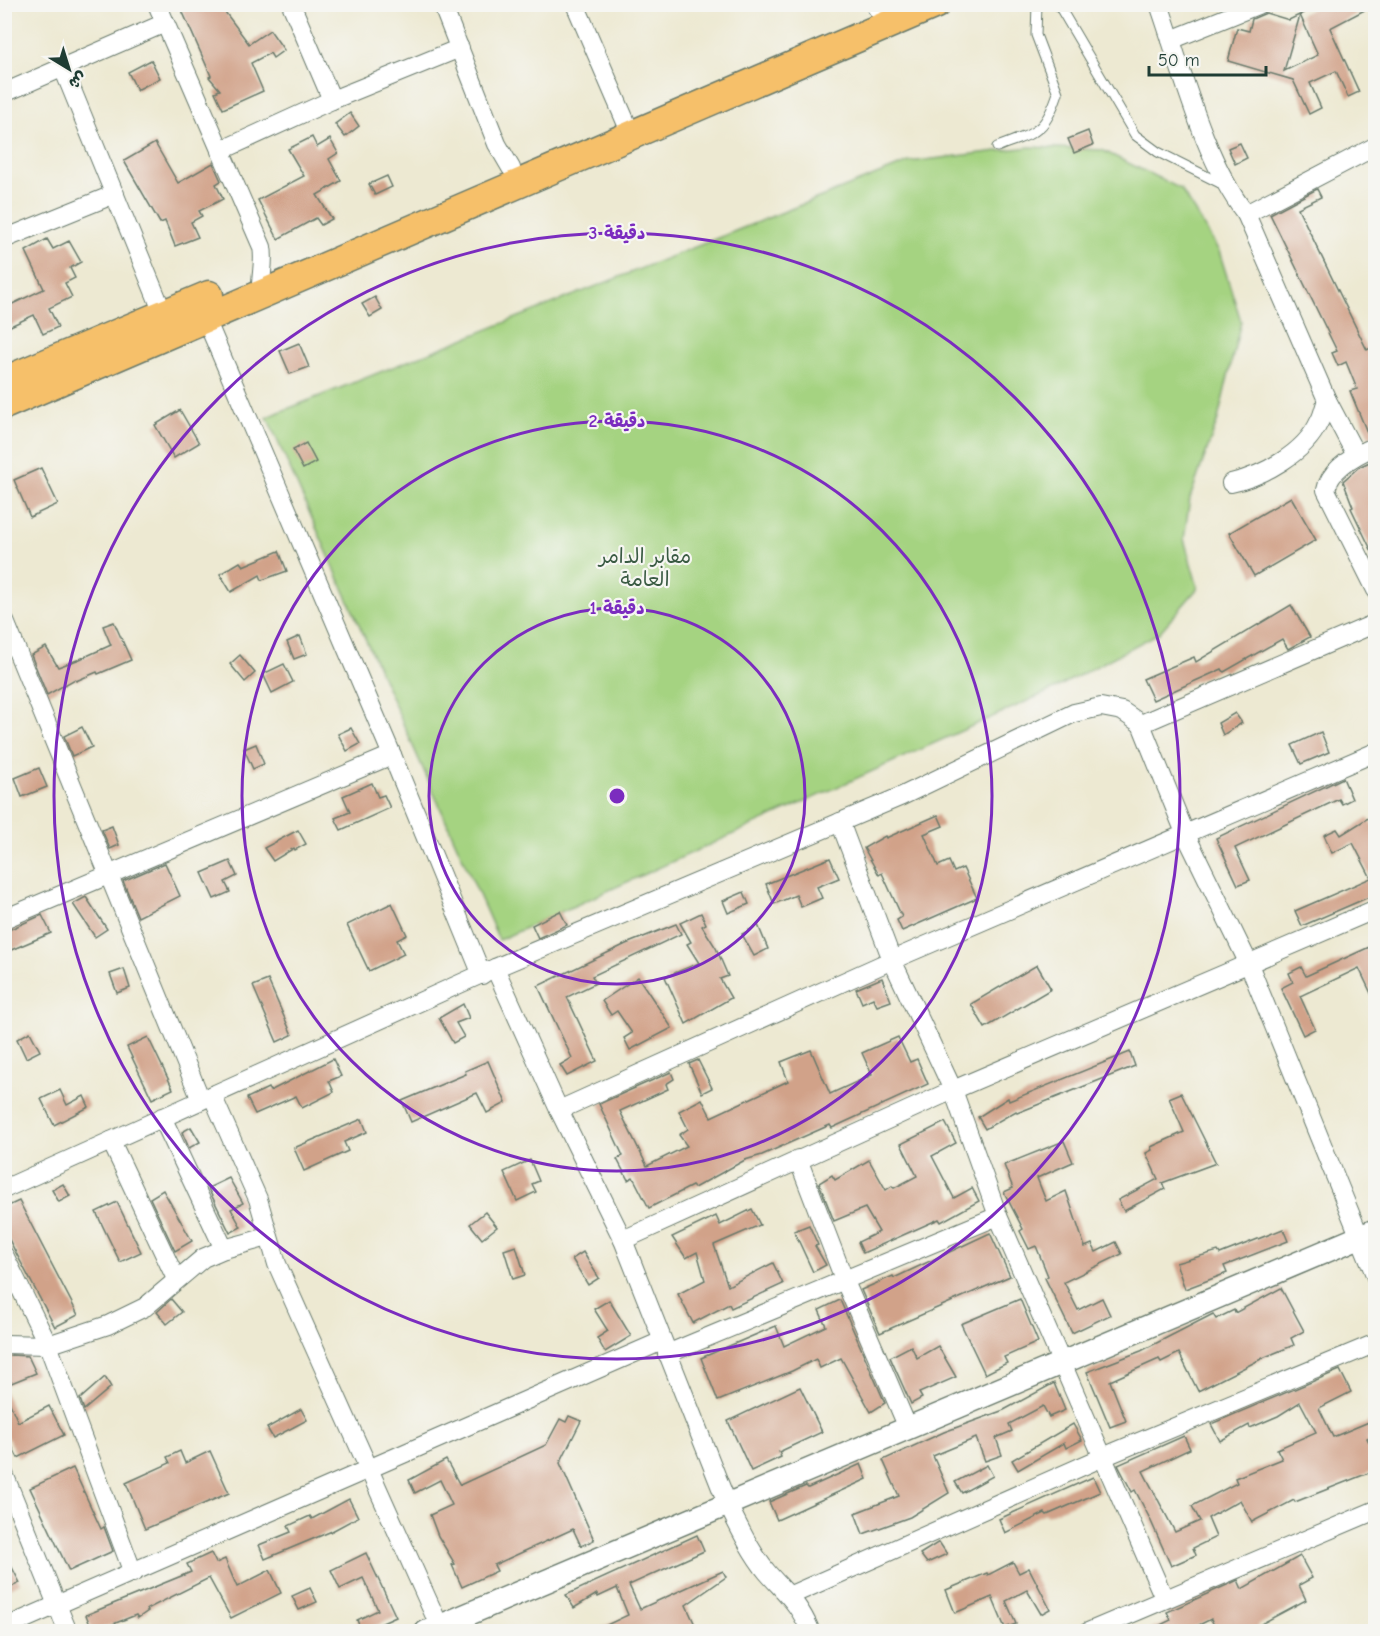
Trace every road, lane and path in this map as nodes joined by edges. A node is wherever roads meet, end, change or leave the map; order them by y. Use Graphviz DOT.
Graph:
graph roads {
  1 [pos="158,4"];
  2 [pos="291,4"];
  3 [pos="442,4"];
  4 [pos="936,4"];
  5 [pos="1037,4"];
  6 [pos="1058,4"];
  7 [pos="1159,4"];
  8 [pos="1260,4"];
  9 [pos="577,5"];
  10 [pos="883,7"];
  11 [pos="165,23"];
  12 [pos="1171,40"];
  13 [pos="460,48"];
  14 [pos="63,68"];
  15 [pos="4,93"];
  16 [pos="332,100"];
  17 [pos="628,127"];
  18 [pos="1376,146"];
  19 [pos="997,147"];
  20 [pos="220,151"];
  21 [pos="511,168"];
  22 [pos="1228,188"];
  23 [pos="115,194"];
  24 [pos="1246,214"];
  25 [pos="4,239"];
  26 [pos="261,284"];
  27 [pos="164,313"];
  28 [pos="205,317"];
  29 [pos="4,381"];
  30 [pos="1327,400"];
  31 [pos="4,405"];
  32 [pos="1376,446"];
  33 [pos="1356,455"];
  34 [pos="1231,483"];
  35 [pos="1376,590"];
  36 [pos="4,620"];
  37 [pos="1376,623"];
  38 [pos="1141,724"];
  39 [pos="1376,752"];
  40 [pos="392,755"];
  41 [pos="840,822"];
  42 [pos="1185,833"];
  43 [pos="107,874"];
  44 [pos="1376,909"];
  45 [pos="4,919"];
  46 [pos="892,960"];
  47 [pos="1248,963"];
  48 [pos="488,972"];
  49 [pos="953,1090"];
  50 [pos="207,1097"];
  51 [pos="560,1110"];
  52 [pos="162,1117"];
  53 [pos="111,1140"];
  54 [pos="798,1159"];
  55 [pos="4,1189"];
  56 [pos="998,1216"];
  57 [pos="1367,1234"];
  58 [pos="268,1237"];
  59 [pos="623,1240"];
  60 [pos="224,1249"];
  61 [pos="4,1255"];
  62 [pos="1376,1277"];
  63 [pos="176,1279"];
  64 [pos="844,1279"];
  65 [pos="1376,1343"];
  66 [pos="4,1344"];
  67 [pos="48,1345"];
  68 [pos="664,1347"];
  69 [pos="1060,1363"];
  70 [pos="908,1428"];
  71 [pos="1103,1457"];
  72 [pos="368,1468"];
  73 [pos="6,1482"];
  74 [pos="727,1503"];
  75 [pos="1376,1510"];
  76 [pos="133,1573"];
  77 [pos="791,1595"];
  78 [pos="1164,1598"];
  79 [pos="58,1605"];
  80 [pos="4,1628"];
  81 [pos="436,1630"];
  82 [pos="68,1632"];
  83 [pos="811,1632"];
  84 [pos="1088,1632"];
  1 -- 11 [label="street"];
  2 -- 16 [label="street"];
  3 -- 13 [label="street"];
  4 -- 17 [label="main road"];
  5 -- 19 [label="lane"];
  6 -- 22 [label="lane"];
  7 -- 12 [label="street"];
  8 -- 12 [label="street"];
  9 -- 17 [label="street"];
  10 -- 17 [label="main road"];
  11 -- 14 [label="street"];
  11 -- 20 [label="street"];
  12 -- 22 [label="street"];
  13 -- 16 [label="street"];
  13 -- 21 [label="street"];
  14 -- 15 [label="street"];
  14 -- 23 [label="street"];
  16 -- 20 [label="street"];
  17 -- 21 [label="main road"];
  17 -- 26 [label="main road"];
  18 -- 24 [label="street"];
  20 -- 26 [label="street"];
  21 -- 26 [label="main road"];
  22 -- 24 [label="street"];
  23 -- 25 [label="street"];
  23 -- 27 [label="street"];
  24 -- 30 [label="street"];
  26 -- 27 [label="main road"];
  26 -- 28 [label="main road"];
  27 -- 29 [label="main road"];
  28 -- 31 [label="main road"];
  28 -- 40 [label="street"];
  30 -- 33 [label="street"];
  30 -- 34 [label="street"];
  32 -- 33 [label="street"];
  33 -- 35 [label="street"];
  36 -- 43 [label="street"];
  37 -- 38 [label="street"];
  38 -- 41 [label="street"];
  38 -- 42 [label="street"];
  39 -- 42 [label="street"];
  40 -- 43 [label="street"];
  40 -- 48 [label="street"];
  41 -- 46 [label="street"];
  41 -- 48 [label="street"];
  42 -- 46 [label="street"];
  42 -- 47 [label="street"];
  43 -- 45 [label="street"];
  43 -- 50 [label="street"];
  44 -- 47 [label="street"];
  46 -- 49 [label="street"];
  46 -- 51 [label="street"];
  47 -- 49 [label="street"];
  47 -- 57 [label="street"];
  48 -- 50 [label="street"];
  48 -- 51 [label="street"];
  49 -- 54 [label="street"];
  49 -- 56 [label="street"];
  50 -- 52 [label="street"];
  50 -- 58 [label="street"];
  51 -- 59 [label="street"];
  52 -- 53 [label="street"];
  52 -- 60 [label="street"];
  53 -- 55 [label="street"];
  53 -- 63 [label="street"];
  54 -- 59 [label="street"];
  54 -- 64 [label="street"];
  56 -- 64 [label="street"];
  56 -- 69 [label="street"];
  57 -- 62 [label="street"];
  57 -- 69 [label="street"];
  58 -- 60 [label="street"];
  58 -- 72 [label="street"];
  59 -- 68 [label="street"];
  60 -- 63 [label="street"];
  61 -- 67 [label="street"];
  63 -- 67 [label="street"];
  64 -- 68 [label="street"];
  64 -- 70 [label="street"];
  65 -- 71 [label="street"];
  66 -- 67 [label="street"];
  67 -- 76 [label="street"];
  68 -- 72 [label="street"];
  68 -- 74 [label="street"];
  69 -- 70 [label="street"];
  69 -- 71 [label="street"];
  70 -- 74 [label="street"];
  71 -- 77 [label="street"];
  71 -- 78 [label="street"];
  72 -- 76 [label="street"];
  72 -- 81 [label="street"];
  73 -- 79 [label="street"];
  74 -- 77 [label="street"];
  74 -- 81 [label="street"];
  75 -- 78 [label="street"];
  76 -- 79 [label="street"];
  77 -- 83 [label="street"];
  78 -- 84 [label="street"];
  79 -- 80 [label="street"];
  79 -- 82 [label="street"];
}
